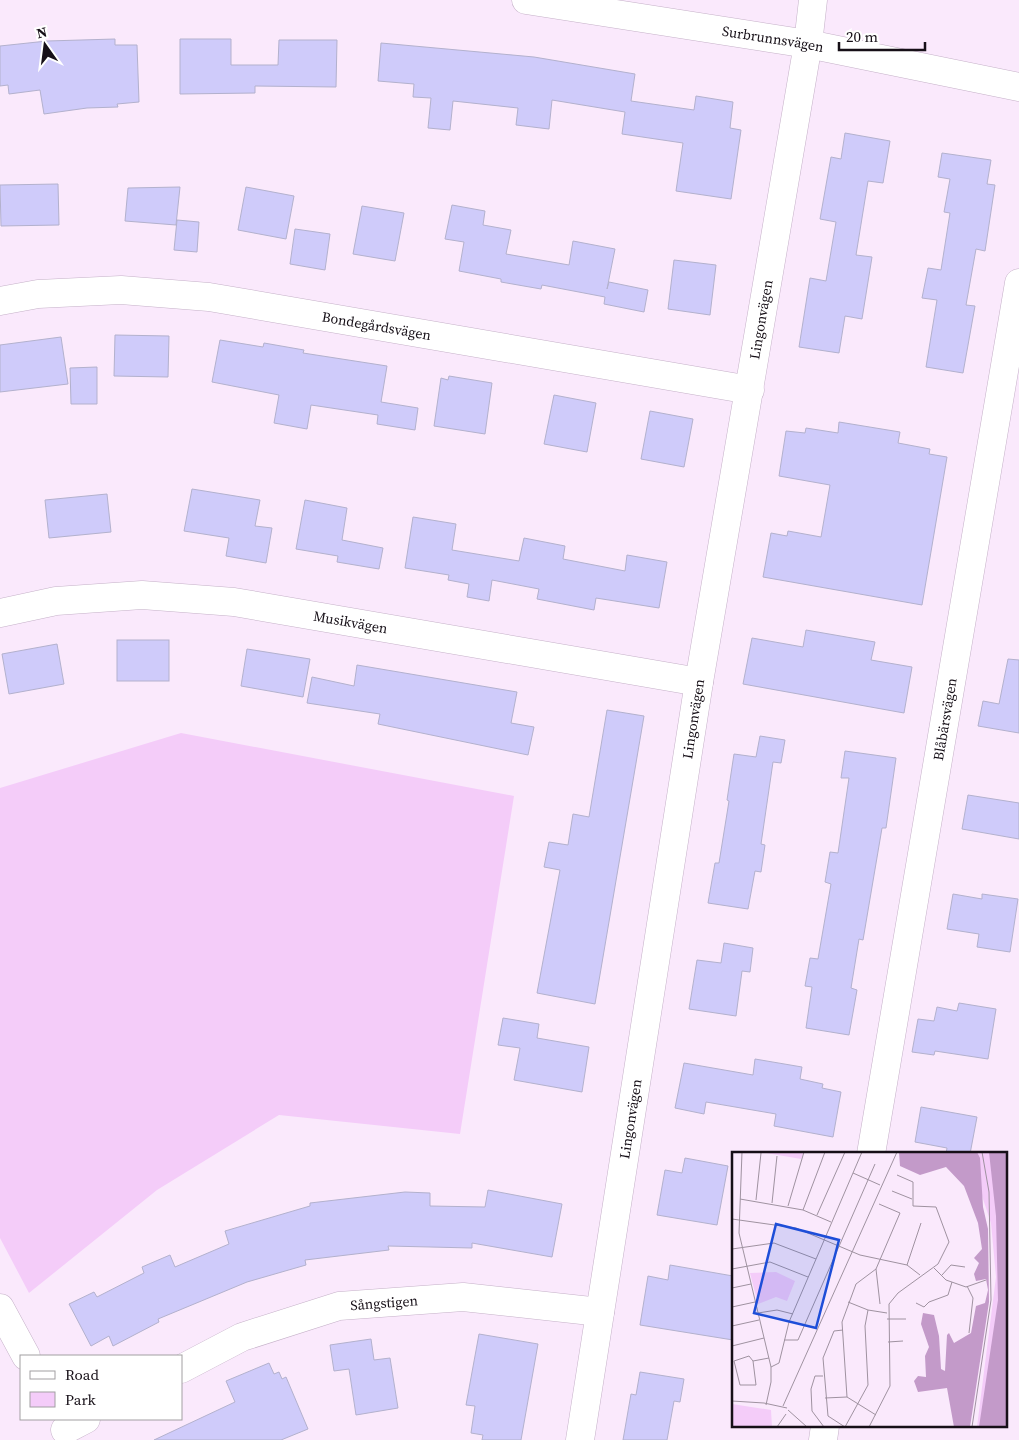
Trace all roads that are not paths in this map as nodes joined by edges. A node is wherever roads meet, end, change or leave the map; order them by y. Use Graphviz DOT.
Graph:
graph roads {
  1 [pos="526,0"];
  2 [pos="813,0"];
  3 [pos="808,44"];
  4 [pos="1019,87"];
  5 [pos="1019,283"];
  6 [pos="0,301"];
  7 [pos="750,390"];
  8 [pos="0,612"];
  9 [pos="699,682"];
  10 [pos="871,1152"];
  11 [pos="0,1308"];
  12 [pos="600,1312"];
  13 [pos="25,1355"];
  14 [pos="182,1368"];
  15 [pos="580,1440"];
  1 -- 3 [label="street, Surbrunnsvägen"];
  2 -- 3 [label="street, Lingonvägen"];
  3 -- 4 [label="street, Surbrunnsvägen"];
  3 -- 7 [label="street, Lingonvägen"];
  5 -- 10 [label="street, Blåbärsvägen"];
  6 -- 7 [label="street, Bondegårdsvägen"];
  7 -- 9 [label="street, Lingonvägen"];
  8 -- 9 [label="street, Musikvägen"];
  9 -- 12 [label="street, Lingonvägen"];
  11 -- 13 [label="street"];
  12 -- 14 [label="street, Sångstigen"];
  12 -- 15 [label="street, Lingonvägen"];
}
